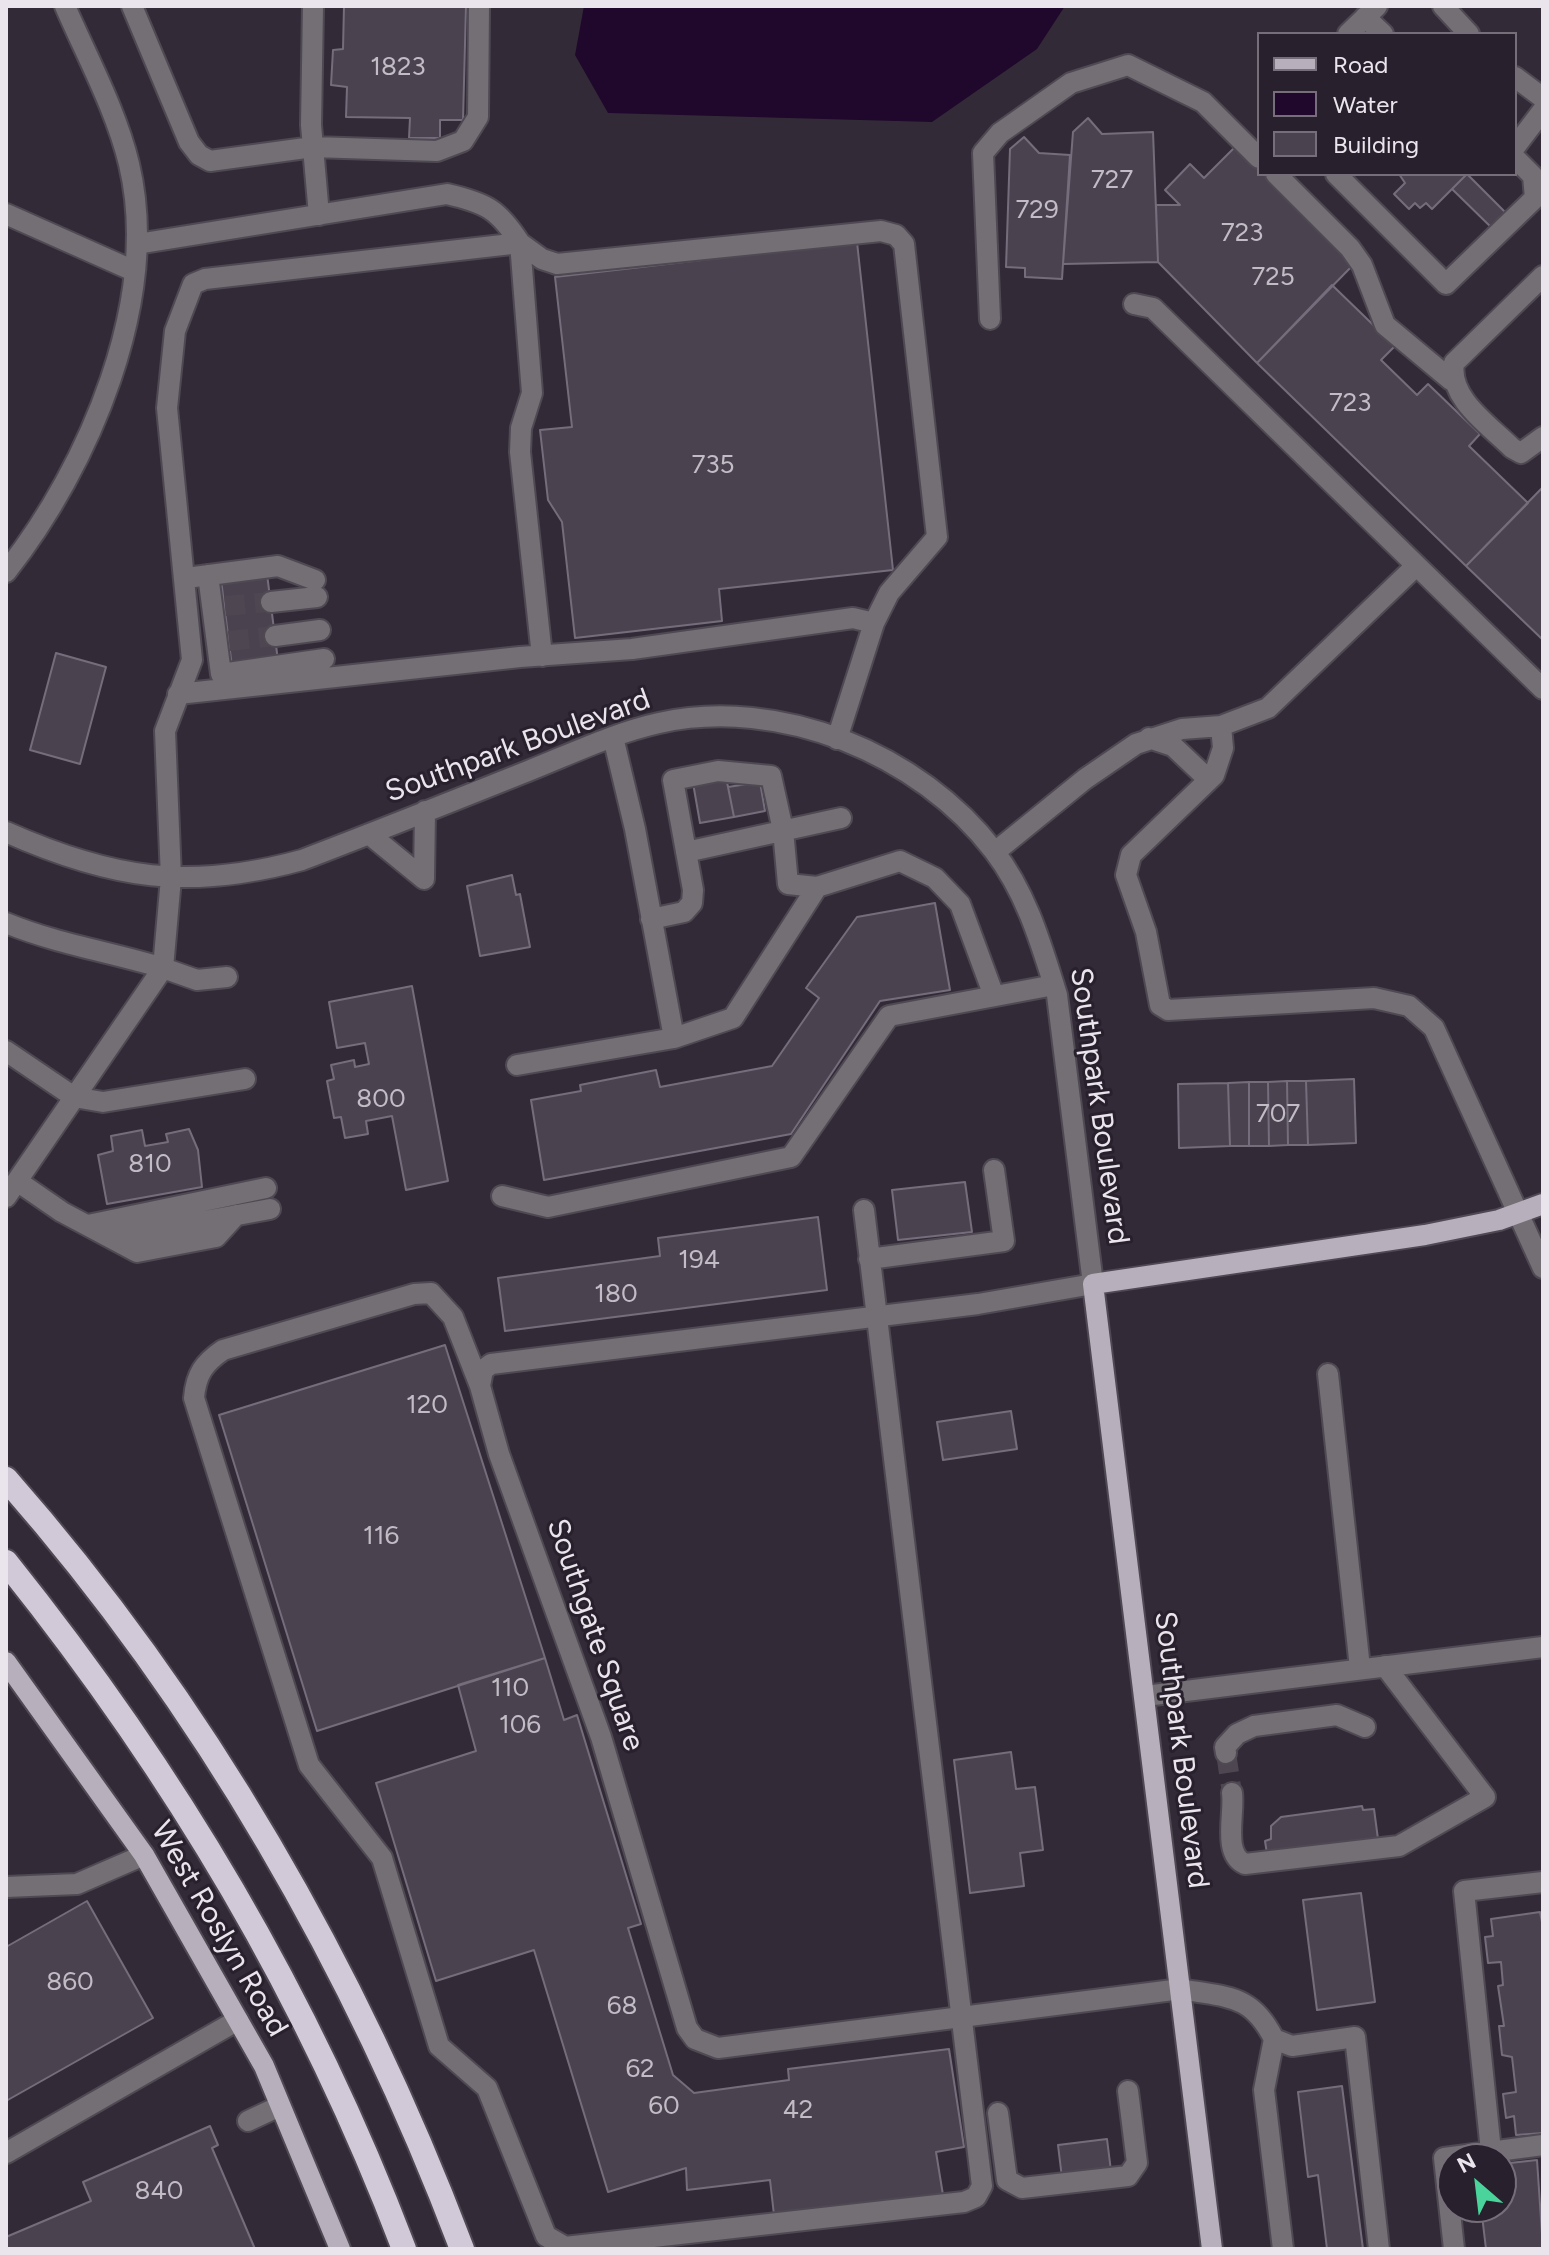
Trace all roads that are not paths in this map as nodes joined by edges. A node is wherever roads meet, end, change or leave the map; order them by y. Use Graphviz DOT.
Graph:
graph roads {
  1 [pos="65,6"];
  2 [pos="132,6"];
  3 [pos="313,6"];
  4 [pos="479,6"];
  5 [pos="1443,6"];
  6 [pos="1371,12"];
  7 [pos="1350,32"];
  8 [pos="1382,32"];
  9 [pos="1467,32"];
  10 [pos="1517,78"];
  11 [pos="1543,98"];
  12 [pos="1543,110"];
  13 [pos="1517,144"];
  14 [pos="313,147"];
  15 [pos="1257,156"];
  16 [pos="1517,160"];
  17 [pos="1278,176"];
  18 [pos="1338,176"];
  19 [pos="6,214"];
  20 [pos="319,215"];
  21 [pos="520,243"];
  22 [pos="137,244"];
  23 [pos="134,271"];
  24 [pos="1543,276"];
  25 [pos="1134,304"];
  26 [pos="990,319"];
  27 [pos="1451,380"];
  28 [pos="1543,437"];
  29 [pos="1416,566"];
  30 [pos="6,572"];
  31 [pos="208,575"];
  32 [pos="185,579"];
  33 [pos="271,602"];
  34 [pos="874,623"];
  35 [pos="320,630"];
  36 [pos="275,636"];
  37 [pos="542,656"];
  38 [pos="324,659"];
  39 [pos="1543,689"];
  40 [pos="178,694"];
  41 [pos="1221,726"];
  42 [pos="613,737"];
  43 [pos="1149,738"];
  44 [pos="837,739"];
  45 [pos="1209,780"];
  46 [pos="425,811"];
  47 [pos="841,818"];
  48 [pos="783,830"];
  49 [pos="6,832"];
  50 [pos="369,834"];
  51 [pos="686,852"];
  52 [pos="995,852"];
  53 [pos="171,878"];
  54 [pos="817,887"];
  55 [pos="651,919"];
  56 [pos="6,923"];
  57 [pos="163,968"];
  58 [pos="227,977"];
  59 [pos="1054,985"];
  60 [pos="994,996"];
  61 [pos="674,1038"];
  62 [pos="6,1051"];
  63 [pos="517,1065"];
  64 [pos="245,1079"];
  65 [pos="74,1097"];
  66 [pos="994,1170"];
  67 [pos="11,1189"];
  68 [pos="502,1196"];
  69 [pos="1543,1204"];
  70 [pos="234,1205"];
  71 [pos="864,1210"];
  72 [pos="1518,1213"];
  73 [pos="88,1224"];
  74 [pos="869,1259"];
  75 [pos="1543,1268"];
  76 [pos="1093,1284"];
  77 [pos="875,1316"];
  78 [pos="1328,1374"];
  79 [pos="480,1386"];
  80 [pos="6,1479"];
  81 [pos="6,1562"];
  82 [pos="1543,1647"];
  83 [pos="6,1663"];
  84 [pos="1385,1666"];
  85 [pos="1360,1668"];
  86 [pos="1145,1696"];
  87 [pos="1365,1727"];
  88 [pos="1226,1753"];
  89 [pos="1232,1793"];
  90 [pos="144,1855"];
  91 [pos="1543,1882"];
  92 [pos="6,1887"];
  93 [pos="1181,1989"];
  94 [pos="962,2018"];
  95 [pos="238,2020"];
  96 [pos="1274,2039"];
  97 [pos="1128,2091"];
  98 [pos="280,2106"];
  99 [pos="998,2113"];
  100 [pos="248,2121"];
  101 [pos="1490,2143"];
  102 [pos="1543,2145"];
  103 [pos="1517,2148"];
  104 [pos="6,2153"];
  105 [pos="1451,2223"];
  106 [pos="340,2249"];
  107 [pos="404,2249"];
  108 [pos="462,2249"];
  109 [pos="1212,2249"];
  110 [pos="1283,2249"];
  111 [pos="1379,2249"];
  112 [pos="1454,2249"];
  1 -- 22 [label="street"];
  2 -- 14 [label="street"];
  3 -- 14 [label="street"];
  4 -- 14 [label="street"];
  5 -- 9 [label="street"];
  6 -- 7 [label="street"];
  6 -- 8 [label="street"];
  10 -- 11 [label="street"];
  12 -- 13 [label="street"];
  14 -- 20 [label="street"];
  15 -- 26 [label="street"];
  16 -- 18 [label="street"];
  17 -- 27 [label="street"];
  19 -- 23 [label="street"];
  20 -- 21 [label="street"];
  20 -- 22 [label="street"];
  21 -- 32 [label="street"];
  21 -- 34 [label="street"];
  21 -- 37 [label="street"];
  22 -- 23 [label="street"];
  23 -- 30 [label="street"];
  24 -- 27 [label="street"];
  25 -- 29 [label="street"];
  27 -- 28 [label="street"];
  29 -- 39 [label="street"];
  29 -- 41 [label="street"];
  31 -- 32 [label="street"];
  31 -- 33 [label="street"];
  31 -- 38 [label="street"];
  32 -- 40 [label="street"];
  34 -- 37 [label="street"];
  34 -- 44 [label="street"];
  35 -- 36 [label="street"];
  37 -- 40 [label="street"];
  40 -- 53 [label="street"];
  41 -- 43 [label="street"];
  41 -- 45 [label="street"];
  42 -- 44 [label="street, Southpark Boulevard"];
  42 -- 46 [label="street, Southpark Boulevard"];
  42 -- 55 [label="street"];
  43 -- 45 [label="street"];
  43 -- 52 [label="street"];
  44 -- 52 [label="street, Southpark Boulevard"];
  45 -- 72 [label="street"];
  46 -- 50 [label="street, Southpark Boulevard"];
  46 -- 50 [label="street"];
  47 -- 48 [label="street"];
  48 -- 51 [label="street"];
  48 -- 51 [label="street"];
  48 -- 54 [label="street"];
  49 -- 53 [label="street, Southpark Boulevard"];
  50 -- 53 [label="street, Southpark Boulevard"];
  51 -- 55 [label="street"];
  52 -- 59 [label="street, Southpark Boulevard"];
  53 -- 57 [label="street"];
  54 -- 60 [label="street"];
  54 -- 61 [label="street"];
  55 -- 61 [label="street"];
  56 -- 57 [label="street"];
  57 -- 58 [label="street"];
  57 -- 65 [label="street"];
  59 -- 60 [label="street"];
  59 -- 76 [label="street, Southpark Boulevard"];
  60 -- 68 [label="street"];
  61 -- 63 [label="street"];
  62 -- 65 [label="street"];
  64 -- 65 [label="street"];
  65 -- 67 [label="street"];
  66 -- 74 [label="street"];
  67 -- 73 [label="street"];
  69 -- 72 [label="main road"];
  70 -- 73 [label="street"];
  70 -- 73 [label="street"];
  70 -- 73 [label="street"];
  71 -- 74 [label="street"];
  72 -- 75 [label="street"];
  72 -- 76 [label="main road"];
  74 -- 77 [label="street"];
  76 -- 77 [label="street"];
  76 -- 86 [label="main road, Southpark Boulevard"];
  77 -- 79 [label="street"];
  77 -- 94 [label="street"];
  78 -- 85 [label="street"];
  79 -- 94 [label="street, Southgate Square"];
  79 -- 94 [label="street, Southgate Square"];
  80 -- 108 [label="highway"];
  81 -- 107 [label="highway"];
  82 -- 84 [label="street"];
  83 -- 90 [label="main road, West Roslyn Road"];
  84 -- 85 [label="street"];
  84 -- 89 [label="street"];
  85 -- 86 [label="street"];
  86 -- 93 [label="main road, Southpark Boulevard"];
  87 -- 88 [label="street"];
  90 -- 92 [label="street"];
  90 -- 95 [label="main road, West Roslyn Road"];
  91 -- 101 [label="street"];
  93 -- 94 [label="street, Southgate Square"];
  93 -- 96 [label="street, Southgate Square"];
  93 -- 109 [label="main road, Southpark Boulevard"];
  95 -- 98 [label="main road, West Roslyn Road"];
  95 -- 104 [label="street"];
  96 -- 110 [label="street"];
  96 -- 111 [label="street"];
  97 -- 99 [label="street"];
  98 -- 100 [label="street"];
  98 -- 106 [label="main road, West Roslyn Road"];
  102 -- 103 [label="street"];
  105 -- 112 [label="street"];
}
